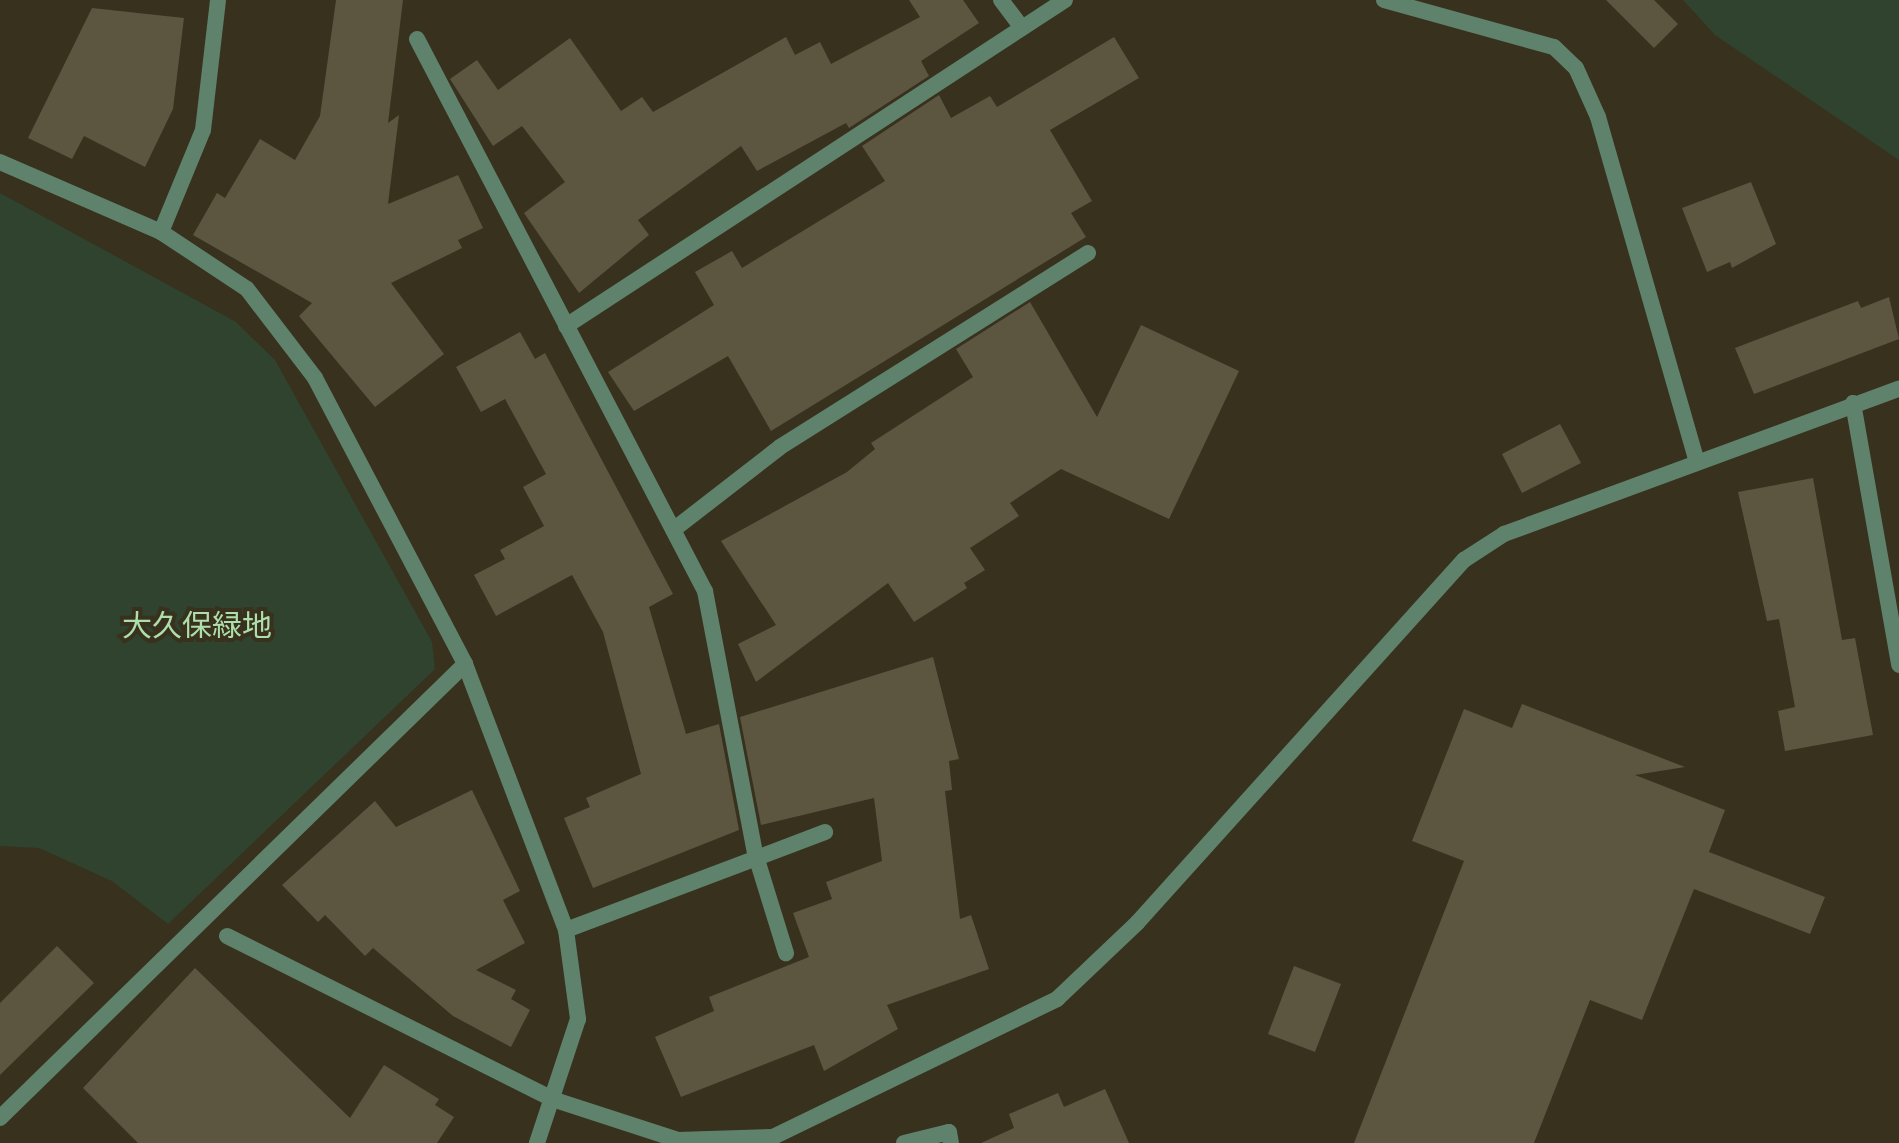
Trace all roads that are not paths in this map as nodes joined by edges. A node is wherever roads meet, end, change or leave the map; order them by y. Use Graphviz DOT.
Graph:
graph roads {
  1 [pos="218,0"];
  2 [pos="1001,0"];
  3 [pos="1065,0"];
  4 [pos="1384,0"];
  5 [pos="1022,28"];
  6 [pos="417,39"];
  7 [pos="0,162"];
  8 [pos="161,232"];
  9 [pos="1088,253"];
  10 [pos="566,326"];
  11 [pos="1899,389"];
  12 [pos="1853,403"];
  13 [pos="1696,459"];
  14 [pos="677,527"];
  15 [pos="465,664"];
  16 [pos="1899,665"];
  17 [pos="825,832"];
  18 [pos="755,853"];
  19 [pos="566,930"];
  20 [pos="227,936"];
  21 [pos="786,953"];
  22 [pos="552,1099"];
  23 [pos="0,1118"];
  24 [pos="537,1143"];
  25 [pos="904,1143"];
  26 [pos="951,1143"];
  1 -- 8 [label="street"];
  2 -- 5 [label="street"];
  3 -- 5 [label="street"];
  4 -- 13 [label="street"];
  5 -- 10 [label="street"];
  6 -- 10 [label="street"];
  7 -- 8 [label="street"];
  8 -- 15 [label="street"];
  9 -- 14 [label="street"];
  10 -- 14 [label="street"];
  11 -- 12 [label="street"];
  12 -- 13 [label="street"];
  12 -- 16 [label="street"];
  13 -- 22 [label="street"];
  14 -- 18 [label="street"];
  15 -- 19 [label="street"];
  15 -- 23 [label="street"];
  17 -- 18 [label="street"];
  18 -- 19 [label="street"];
  18 -- 21 [label="street"];
  19 -- 22 [label="street"];
  20 -- 22 [label="street"];
  22 -- 24 [label="street"];
  25 -- 26 [label="street"];
}
